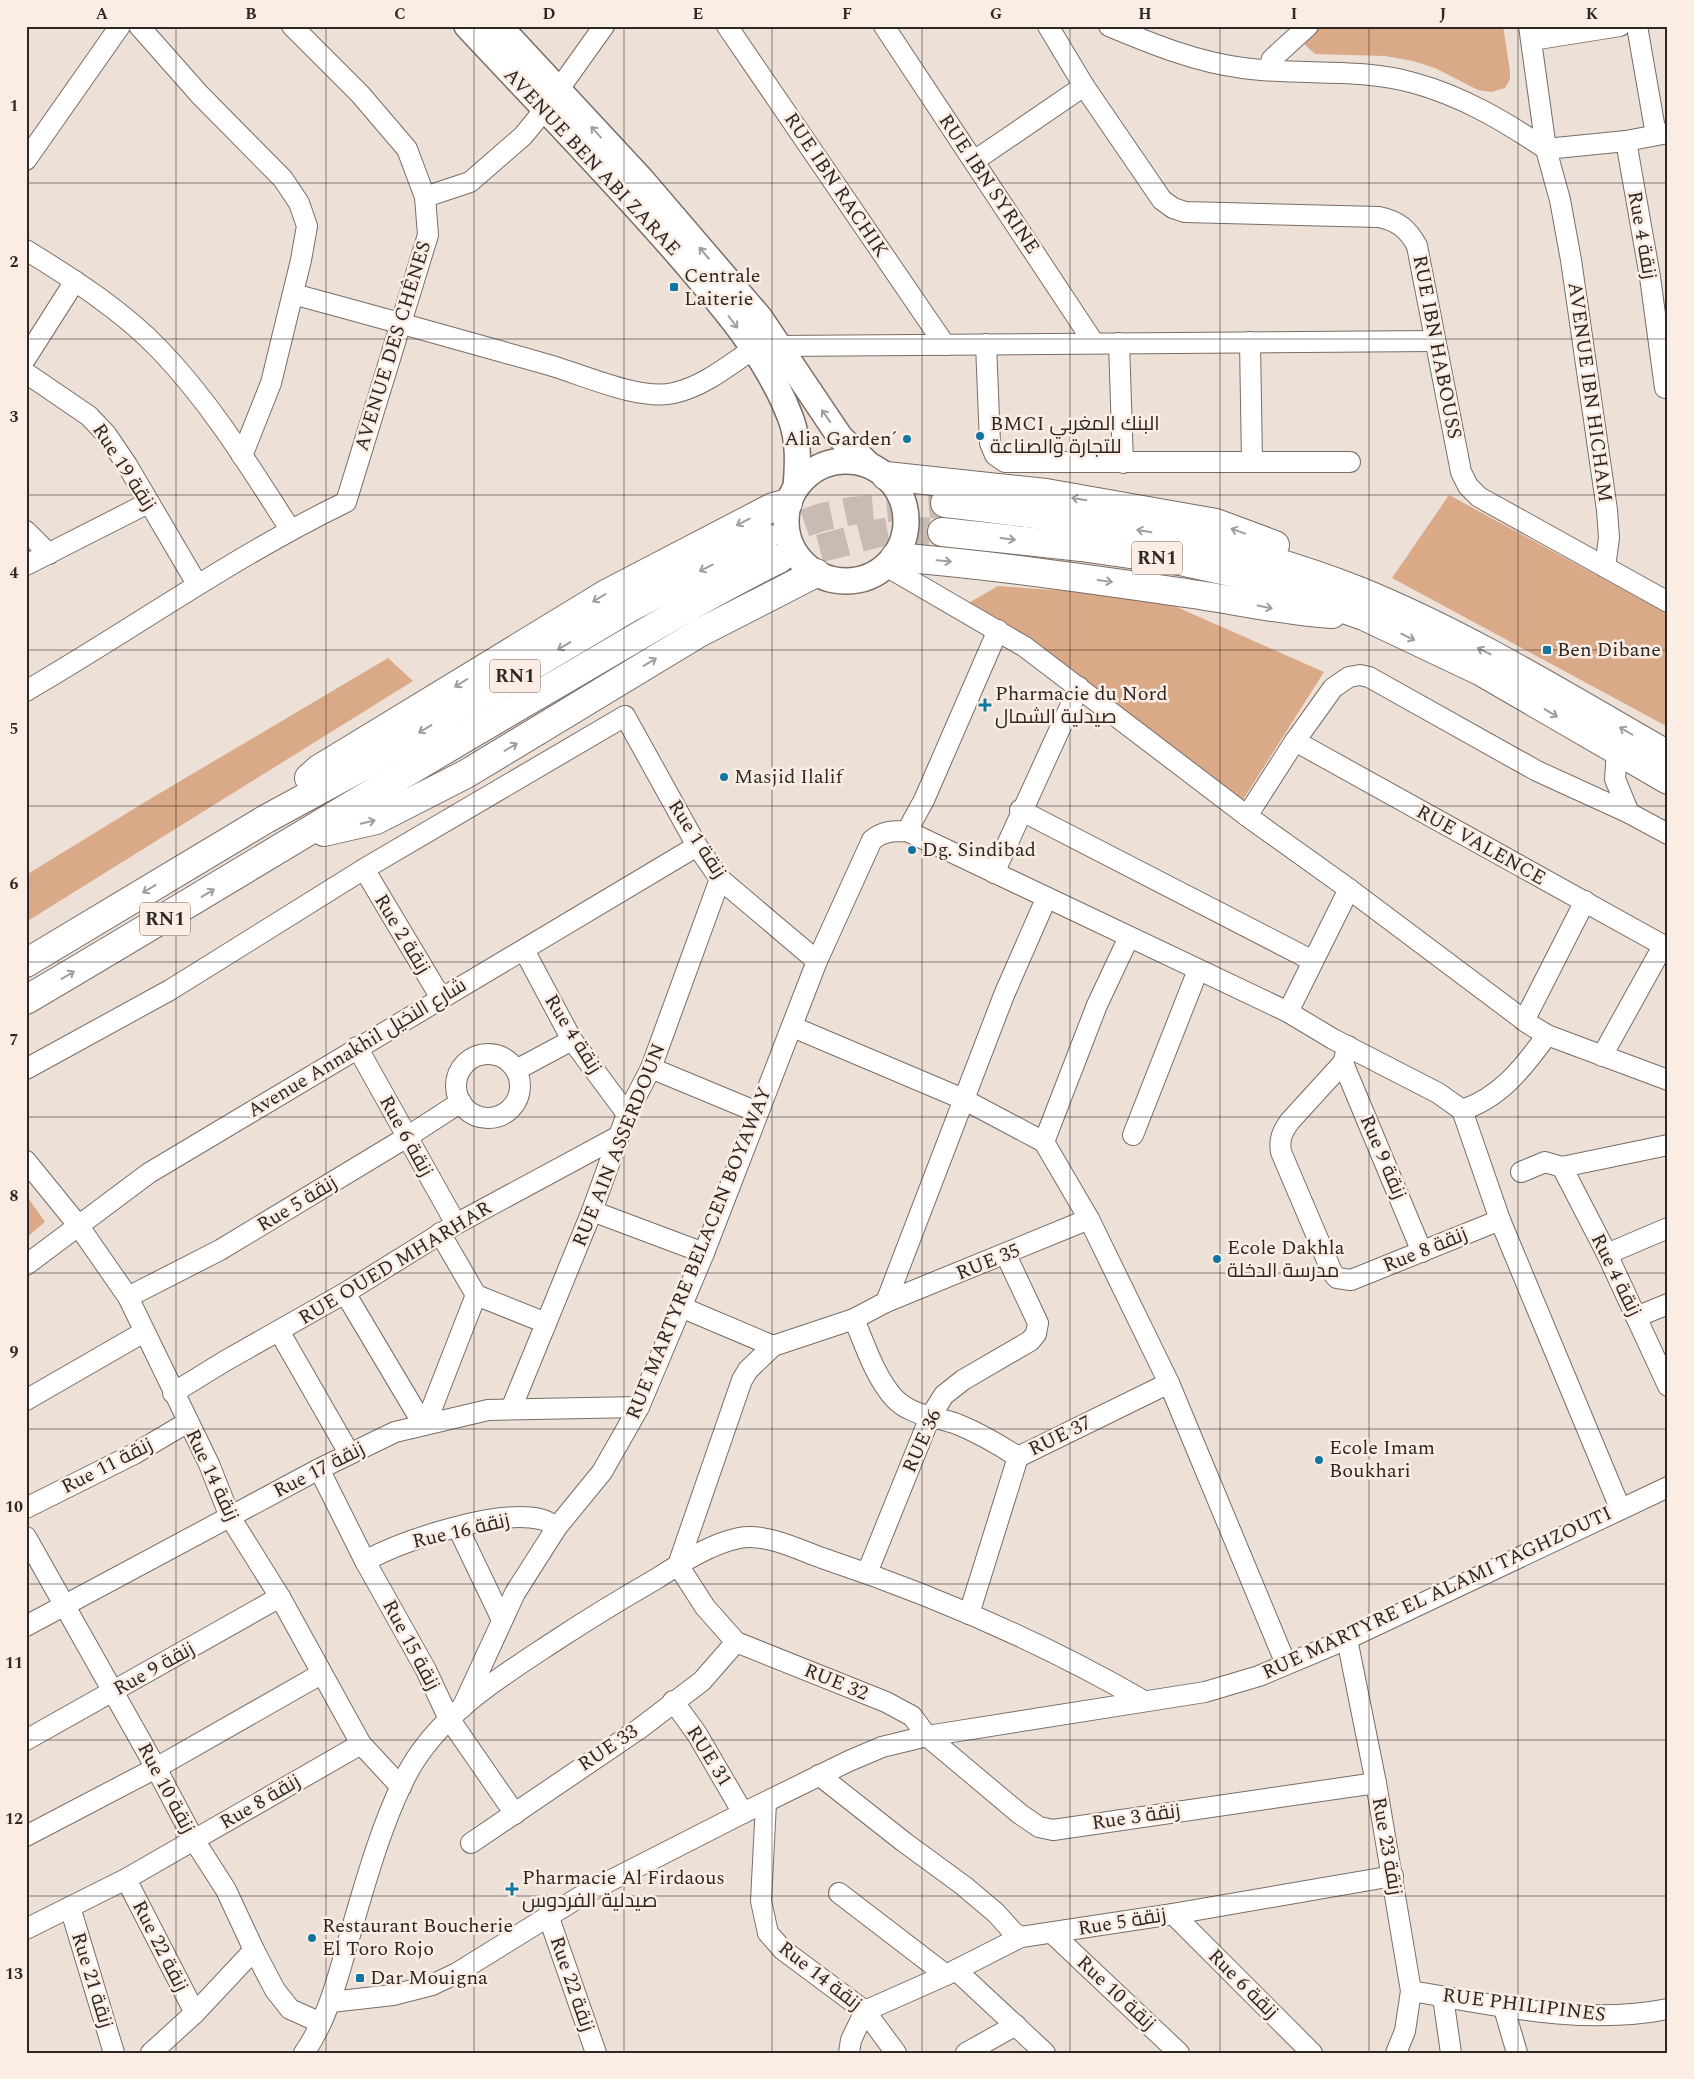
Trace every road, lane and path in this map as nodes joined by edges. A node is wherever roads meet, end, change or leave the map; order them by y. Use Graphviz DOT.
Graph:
graph roads {
  1 [pos="120,26"];
  2 [pos="139,26"];
  3 [pos="292,26"];
  4 [pos="467,26"];
  5 [pos="499,26"];
  6 [pos="604,26"];
  7 [pos="727,26"];
  8 [pos="884,26"];
  9 [pos="1048,26"];
  10 [pos="1109,26"];
  11 [pos="1308,26"];
  12 [pos="1620,26"];
  13 [pos="1637,26"];
  14 [pos="1531,33"];
  15 [pos="1268,70"];
  16 [pos="1084,86"];
  17 [pos="552,99"];
  18 [pos="1662,134"];
  19 [pos="1626,141"];
  20 [pos="1546,149"];
  21 [pos="26,160"];
  22 [pos="974,161"];
  23 [pos="425,197"];
  24 [pos="26,250"];
  25 [pos="75,281"];
  26 [pos="294,294"];
  27 [pos="401,323"];
  28 [pos="1435,341"];
  29 [pos="1250,342"];
  30 [pos="1094,343"];
  31 [pos="1119,343"];
  32 [pos="986,344"];
  33 [pos="945,345"];
  34 [pos="765,348"];
  35 [pos="26,358"];
  36 [pos="26,373"];
  37 [pos="1666,388"];
  38 [pos="242,456"];
  39 [pos="1252,462"];
  40 [pos="1350,462"];
  41 [pos="1123,463"];
  42 [pos="878,470"];
  43 [pos="792,495"];
  44 [pos="148,503"];
  45 [pos="945,503"];
  46 [pos="290,529"];
  47 [pos="26,531"];
  48 [pos="942,532"];
  49 [pos="49,554"];
  50 [pos="891,562"];
  51 [pos="26,565"];
  52 [pos="1605,567"];
  53 [pos="816,573"];
  54 [pos="197,584"];
  55 [pos="1668,602"];
  56 [pos="1361,603"];
  57 [pos="998,630"];
  58 [pos="1078,687"];
  59 [pos="26,691"];
  60 [pos="1295,741"];
  61 [pos="1617,752"];
  62 [pos="1668,755"];
  63 [pos="1668,780"];
  64 [pos="1020,810"];
  65 [pos="1629,813"];
  66 [pos="1247,816"];
  67 [pos="266,818"];
  68 [pos="907,831"];
  69 [pos="1668,834"];
  70 [pos="303,836"];
  71 [pos="697,846"];
  72 [pos="364,869"];
  73 [pos="994,872"];
  74 [pos="720,879"];
  75 [pos="1349,890"];
  76 [pos="1046,898"];
  77 [pos="1585,901"];
  78 [pos="1129,936"];
  79 [pos="1665,947"];
  80 [pos="524,950"];
  81 [pos="1313,961"];
  82 [pos="817,962"];
  83 [pos="26,964"];
  84 [pos="1198,970"];
  85 [pos="441,998"];
  86 [pos="26,1000"];
  87 [pos="1288,1012"];
  88 [pos="1524,1021"];
  89 [pos="792,1027"];
  90 [pos="1547,1035"];
  91 [pos="572,1040"];
  92 [pos="356,1047"];
  93 [pos="1345,1054"];
  94 [pos="1602,1056"];
  95 [pos="651,1068"];
  96 [pos="26,1069"];
  97 [pos="516,1070"];
  98 [pos="1668,1080"];
  99 [pos="963,1099"];
  100 [pos="460,1102"];
  101 [pos="1462,1110"];
  102 [pos="757,1112"];
  103 [pos="627,1114"];
  104 [pos="1133,1135"];
  105 [pos="619,1136"];
  106 [pos="407,1137"];
  107 [pos="1044,1142"];
  108 [pos="1668,1145"];
  109 [pos="26,1161"];
  110 [pos="1562,1167"];
  111 [pos="1521,1172"];
  112 [pos="592,1211"];
  113 [pos="1089,1219"];
  114 [pos="1500,1220"];
  115 [pos="78,1225"];
  116 [pos="1668,1228"];
  117 [pos="448,1229"];
  118 [pos="1422,1252"];
  119 [pos="704,1253"];
  120 [pos="1607,1254"];
  121 [pos="1006,1255"];
  122 [pos="26,1265"];
  123 [pos="345,1293"];
  124 [pos="476,1295"];
  125 [pos="128,1296"];
  126 [pos="886,1302"];
  127 [pos="1668,1304"];
  128 [pos="681,1307"];
  129 [pos="1636,1317"];
  130 [pos="854,1319"];
  131 [pos="546,1323"];
  132 [pos="144,1332"];
  133 [pos="279,1332"];
  134 [pos="773,1346"];
  135 [pos="1667,1380"];
  136 [pos="1170,1383"];
  137 [pos="173,1393"];
  138 [pos="26,1400"];
  139 [pos="639,1407"];
  140 [pos="511,1408"];
  141 [pos="930,1417"];
  142 [pos="188,1422"];
  143 [pos="425,1424"];
  144 [pos="350,1454"];
  145 [pos="1018,1457"];
  146 [pos="319,1470"];
  147 [pos="1668,1487"];
  148 [pos="26,1508"];
  149 [pos="1620,1508"];
  150 [pos="230,1517"];
  151 [pos="557,1527"];
  152 [pos="458,1528"];
  153 [pos="26,1537"];
  154 [pos="365,1561"];
  155 [pos="678,1565"];
  156 [pos="867,1573"];
  157 [pos="280,1597"];
  158 [pos="64,1606"];
  159 [pos="969,1614"];
  160 [pos="502,1620"];
  161 [pos="26,1626"];
  162 [pos="1347,1639"];
  163 [pos="736,1642"];
  164 [pos="1286,1664"];
  165 [pos="321,1674"];
  166 [pos="112,1692"];
  167 [pos="673,1701"];
  168 [pos="1144,1701"];
  169 [pos="455,1713"];
  170 [pos="927,1736"];
  171 [pos="26,1740"];
  172 [pos="361,1744"];
  173 [pos="156,1768"];
  174 [pos="819,1775"];
  175 [pos="1376,1783"];
  176 [pos="401,1787"];
  177 [pos="766,1803"];
  178 [pos="742,1813"];
  179 [pos="514,1814"];
  180 [pos="26,1836"];
  181 [pos="194,1840"];
  182 [pos="471,1843"];
  183 [pos="1393,1876"];
  184 [pos="126,1879"];
  185 [pos="839,1893"];
  186 [pos="70,1907"];
  187 [pos="1173,1914"];
  188 [pos="548,1915"];
  189 [pos="26,1929"];
  190 [pos="1052,1933"];
  191 [pos="1022,1937"];
  192 [pos="254,1950"];
  193 [pos="951,1972"];
  194 [pos="1410,1991"];
  195 [pos="1444,1997"];
  196 [pos="331,2002"];
  197 [pos="1503,2005"];
  198 [pos="1668,2009"];
  199 [pos="866,2011"];
  200 [pos="195,2013"];
  201 [pos="321,2023"];
  202 [pos="1016,2026"];
  203 [pos="990,2046"];
  204 [pos="114,2053"];
  205 [pos="151,2053"];
  206 [pos="304,2053"];
  207 [pos="596,2053"];
  208 [pos="849,2053"];
  209 [pos="896,2053"];
  210 [pos="966,2053"];
  211 [pos="1045,2053"];
  212 [pos="1179,2053"];
  213 [pos="1312,2053"];
  214 [pos="1396,2053"];
  215 [pos="1451,2053"];
  216 [pos="1517,2053"];
  1 -- 21 [label="street"];
  2 -- 26 [label="street"];
  3 -- 23 [label="street, AVENUE DES CHÊNES"];
  4 -- 17 [label="main road, AVENUE BEN ABI ZARAE"];
  5 -- 17 [label="main road, AVENUE BEN ABI ZARAE"];
  6 -- 17 [label="street"];
  7 -- 33 [label="street, RUE IBN RACHIK"];
  8 -- 22 [label="street, RUE IBN SYRINE"];
  9 -- 16 [label="street"];
  10 -- 15 [label="street"];
  11 -- 15 [label="street"];
  12 -- 14 [label="street"];
  13 -- 18 [label="street"];
  14 -- 20 [label="street, AVENUE IBN HICHAM"];
  15 -- 20 [label="street"];
  16 -- 22 [label="street"];
  16 -- 28 [label="street, RUE IBN HABOUSS"];
  17 -- 23 [label="street"];
  17 -- 34 [label="main road, AVENUE BEN ABI ZARAE"];
  18 -- 19 [label="street"];
  19 -- 20 [label="street"];
  19 -- 37 [label="street, Rue 4 زنقة"];
  20 -- 52 [label="street, AVENUE IBN HICHAM"];
  22 -- 30 [label="street, RUE IBN SYRINE"];
  23 -- 27 [label="street, AVENUE DES CHÊNES"];
  24 -- 25 [label="street"];
  25 -- 35 [label="street"];
  25 -- 38 [label="street"];
  26 -- 27 [label="street"];
  26 -- 38 [label="street"];
  27 -- 34 [label="street"];
  27 -- 46 [label="street, AVENUE DES CHÊNES"];
  28 -- 29 [label="street"];
  28 -- 52 [label="street, RUE IBN HABOUSS"];
  29 -- 31 [label="street"];
  29 -- 39 [label="street"];
  30 -- 31 [label="street"];
  30 -- 32 [label="street"];
  31 -- 41 [label="street"];
  32 -- 33 [label="street"];
  32 -- 41 [label="street"];
  33 -- 34 [label="street"];
  42 -- 34 [label="main road, AVENUE BEN ABI ZARAE, one-way"];
  34 -- 43 [label="main road, AVENUE BEN ABI ZARAE"];
  36 -- 44 [label="street, Rue 19 زنقة"];
  38 -- 46 [label="street"];
  39 -- 40 [label="street"];
  39 -- 41 [label="street"];
  42 -- 43 [label="main road"];
  42 -- 50 [label="main road"];
  56 -- 42 [label="highway, one-way"];
  43 -- 53 [label="main road"];
  43 -- 67 [label="highway, one-way"];
  44 -- 49 [label="street"];
  44 -- 54 [label="street, Rue 19 زنقة"];
  56 -- 45 [label="highway, RN1, one-way"];
  46 -- 54 [label="street"];
  47 -- 49 [label="street"];
  48 -- 56 [label="highway, RN1, one-way"];
  49 -- 51 [label="street"];
  50 -- 53 [label="main road"];
  50 -- 56 [label="highway, one-way"];
  50 -- 57 [label="street"];
  52 -- 55 [label="street"];
  70 -- 53 [label="highway, one-way"];
  54 -- 59 [label="street"];
  56 -- 61 [label="highway, RN1, one-way"];
  62 -- 56 [label="highway, RN1, one-way"];
  57 -- 58 [label="street"];
  57 -- 68 [label="street"];
  58 -- 64 [label="street"];
  58 -- 66 [label="street"];
  60 -- 65 [label="street"];
  60 -- 66 [label="street"];
  60 -- 77 [label="street, RUE VALENCE"];
  61 -- 63 [label="highway, RN1"];
  61 -- 65 [label="street"];
  64 -- 73 [label="street"];
  64 -- 81 [label="street"];
  65 -- 69 [label="street"];
  66 -- 75 [label="street"];
  70 -- 67 [label="highway, RN1, one-way"];
  67 -- 83 [label="highway, RN1, one-way"];
  68 -- 73 [label="street"];
  68 -- 82 [label="street, RUE MARTYRE BELACEN BOYAWAY"];
  86 -- 70 [label="highway, RN1, one-way"];
  71 -- 72 [label="street, Rue 1 زنقة"];
  71 -- 74 [label="street, Rue 1 زنقة"];
  71 -- 80 [label="street, Avenue Annakhil شارع النخيل"];
  72 -- 85 [label="street, Rue 2 زنقة"];
  72 -- 96 [label="street"];
  73 -- 76 [label="street"];
  74 -- 82 [label="street, Rue 1 زنقة"];
  74 -- 95 [label="street, RUE AIN ASSERDOUN"];
  75 -- 81 [label="street"];
  75 -- 88 [label="street"];
  76 -- 78 [label="street"];
  76 -- 99 [label="street"];
  77 -- 79 [label="street, RUE VALENCE"];
  77 -- 88 [label="street"];
  78 -- 84 [label="street"];
  78 -- 107 [label="street"];
  79 -- 94 [label="street"];
  80 -- 85 [label="street, Avenue Annakhil شارع النخيل"];
  80 -- 91 [label="street, Rue 4 زنقة"];
  81 -- 87 [label="street"];
  82 -- 89 [label="street, RUE MARTYRE BELACEN BOYAWAY"];
  84 -- 87 [label="street"];
  84 -- 104 [label="street"];
  85 -- 92 [label="street, Avenue Annakhil شارع النخيل"];
  87 -- 93 [label="street"];
  88 -- 90 [label="street"];
  89 -- 99 [label="street"];
  89 -- 102 [label="street, RUE MARTYRE BELACEN BOYAWAY"];
  90 -- 94 [label="street"];
  90 -- 101 [label="street"];
  91 -- 97 [label="street"];
  91 -- 103 [label="street, Rue 4 زنقة"];
  92 -- 106 [label="street, Rue 6 زنقة"];
  92 -- 115 [label="street, Avenue Annakhil شارع النخيل"];
  93 -- 101 [label="street"];
  93 -- 118 [label="street, Rue 9 زنقة"];
  93 -- 118 [label="street, Rue 8 زنقة"];
  94 -- 98 [label="street"];
  95 -- 102 [label="street"];
  95 -- 103 [label="street, RUE AIN ASSERDOUN"];
  97 -- 100 [label="street"];
  97 -- 100 [label="street"];
  99 -- 107 [label="street"];
  99 -- 126 [label="street"];
  100 -- 106 [label="street, Rue 5 زنقة"];
  101 -- 114 [label="street"];
  102 -- 119 [label="street, RUE MARTYRE BELACEN BOYAWAY"];
  103 -- 105 [label="street, RUE AIN ASSERDOUN"];
  105 -- 112 [label="street, RUE AIN ASSERDOUN"];
  105 -- 117 [label="street, RUE OUED MHARHAR"];
  106 -- 117 [label="street, Rue 6 زنقة"];
  106 -- 125 [label="street, Rue 5 زنقة"];
  107 -- 113 [label="street"];
  108 -- 110 [label="street"];
  109 -- 115 [label="street, Rue 14 زنقة"];
  110 -- 111 [label="street"];
  110 -- 120 [label="street, Rue 4 زنقة"];
  112 -- 119 [label="street"];
  112 -- 131 [label="street, RUE AIN ASSERDOUN"];
  113 -- 121 [label="street, RUE 35"];
  113 -- 136 [label="street"];
  114 -- 118 [label="street, Rue 8 زنقة"];
  114 -- 149 [label="street"];
  115 -- 122 [label="street, Avenue Annakhil شارع النخيل"];
  115 -- 125 [label="street, Rue 14 زنقة"];
  116 -- 120 [label="street"];
  117 -- 123 [label="street, RUE OUED MHARHAR"];
  117 -- 124 [label="street"];
  119 -- 128 [label="street, RUE MARTYRE BELACEN BOYAWAY"];
  120 -- 129 [label="street, Rue 4 زنقة"];
  121 -- 126 [label="street, RUE 35"];
  121 -- 141 [label="street, RUE 36"];
  123 -- 133 [label="street, RUE OUED MHARHAR"];
  123 -- 143 [label="street"];
  124 -- 131 [label="street"];
  124 -- 143 [label="street"];
  125 -- 132 [label="street, Rue 14 زنقة"];
  126 -- 130 [label="street, RUE 35"];
  127 -- 129 [label="street"];
  128 -- 134 [label="street"];
  128 -- 139 [label="street, RUE MARTYRE BELACEN BOYAWAY"];
  129 -- 135 [label="street, Rue 4 زنقة"];
  130 -- 134 [label="street, RUE 35"];
  130 -- 141 [label="street"];
  131 -- 140 [label="street, RUE AIN ASSERDOUN"];
  132 -- 137 [label="street, Rue 14 زنقة"];
  132 -- 138 [label="street"];
  133 -- 137 [label="street, RUE OUED MHARHAR"];
  133 -- 144 [label="street"];
  134 -- 155 [label="street"];
  136 -- 145 [label="street, RUE 37"];
  136 -- 164 [label="street"];
  137 -- 142 [label="street, Rue 14 زنقة"];
  139 -- 140 [label="street, Rue 17 زنقة"];
  139 -- 151 [label="street, RUE MARTYRE BELACEN BOYAWAY"];
  140 -- 143 [label="street, Rue 17 زنقة"];
  141 -- 145 [label="street"];
  141 -- 156 [label="street, RUE 36"];
  142 -- 148 [label="street, Rue 11 زنقة"];
  142 -- 150 [label="street, Rue 14 زنقة"];
  143 -- 144 [label="street, Rue 17 زنقة"];
  144 -- 146 [label="street, Rue 17 زنقة"];
  145 -- 159 [label="street, RUE 37"];
  146 -- 150 [label="street, Rue 17 زنقة"];
  146 -- 154 [label="street, Rue 15 زنقة"];
  147 -- 149 [label="street, RUE MARTYRE EL ALAMI TAGHZOUTI"];
  149 -- 162 [label="street, RUE MARTYRE EL ALAMI TAGHZOUTI"];
  150 -- 157 [label="street, Rue 14 زنقة"];
  150 -- 158 [label="street, Rue 17 زنقة"];
  151 -- 152 [label="street, Rue 16 زنقة"];
  151 -- 160 [label="street, RUE MARTYRE BELACEN BOYAWAY"];
  152 -- 154 [label="street, Rue 16 زنقة"];
  152 -- 160 [label="street"];
  153 -- 158 [label="street, Rue 10 زنقة"];
  154 -- 169 [label="street, Rue 15 زنقة"];
  155 -- 156 [label="street"];
  155 -- 163 [label="street"];
  155 -- 169 [label="street"];
  156 -- 159 [label="street"];
  157 -- 165 [label="street, Rue 14 زنقة"];
  157 -- 166 [label="street, Rue 9 زنقة"];
  158 -- 161 [label="street, Rue 17 زنقة"];
  158 -- 166 [label="street, Rue 10 زنقة"];
  159 -- 168 [label="street"];
  160 -- 169 [label="street, RUE MARTYRE BELACEN BOYAWAY"];
  162 -- 164 [label="street, RUE MARTYRE EL ALAMI TAGHZOUTI"];
  162 -- 175 [label="street, Rue 23 زنقة"];
  163 -- 167 [label="street, RUE 33"];
  163 -- 170 [label="street, RUE 32"];
  164 -- 168 [label="street, RUE MARTYRE EL ALAMI TAGHZOUTI"];
  165 -- 172 [label="street, Rue 14 زنقة"];
  165 -- 173 [label="street"];
  166 -- 171 [label="street, Rue 9 زنقة"];
  166 -- 173 [label="street, Rue 10 زنقة"];
  167 -- 178 [label="street, RUE 31"];
  167 -- 179 [label="street, RUE 33"];
  168 -- 170 [label="street, RUE MARTYRE EL ALAMI TAGHZOUTI"];
  169 -- 176 [label="street"];
  169 -- 179 [label="street, Rue 15 زنقة"];
  170 -- 174 [label="street, RUE MARTYRE EL ALAMI TAGHZOUTI"];
  170 -- 175 [label="street, Rue 3 زنقة"];
  172 -- 176 [label="street, Rue 14 زنقة"];
  172 -- 181 [label="street, Rue 8 زنقة"];
  173 -- 180 [label="street"];
  173 -- 181 [label="street, Rue 10 زنقة"];
  174 -- 177 [label="street, RUE MARTYRE EL ALAMI TAGHZOUTI"];
  174 -- 191 [label="street"];
  175 -- 183 [label="street, Rue 23 زنقة"];
  176 -- 196 [label="street"];
  177 -- 178 [label="street, RUE MARTYRE EL ALAMI TAGHZOUTI"];
  177 -- 199 [label="street, Rue 14 زنقة"];
  178 -- 188 [label="street, RUE MARTYRE EL ALAMI TAGHZOUTI"];
  179 -- 182 [label="street, RUE 33"];
  181 -- 184 [label="street, Rue 8 زنقة"];
  181 -- 192 [label="street, Rue 10 زنقة"];
  183 -- 187 [label="street, Rue 5 زنقة"];
  183 -- 194 [label="street, Rue 23 زنقة"];
  184 -- 186 [label="street, Rue 8 زنقة"];
  184 -- 200 [label="street, Rue 22 زنقة"];
  185 -- 193 [label="street"];
  186 -- 189 [label="street, Rue 8 زنقة"];
  186 -- 204 [label="street, Rue 21 زنقة"];
  187 -- 190 [label="street, Rue 5 زنقة"];
  187 -- 213 [label="street, Rue 6 زنقة"];
  188 -- 196 [label="street, RUE MARTYRE EL ALAMI TAGHZOUTI"];
  188 -- 207 [label="street, Rue 22 زنقة"];
  190 -- 191 [label="street, Rue 5 زنقة"];
  190 -- 212 [label="street, Rue 10 زنقة"];
  191 -- 193 [label="street, Rue 5 زنقة"];
  192 -- 200 [label="street"];
  192 -- 201 [label="street, Rue 10 زنقة"];
  193 -- 199 [label="street, Rue 5 زنقة"];
  193 -- 202 [label="street"];
  194 -- 195 [label="street, RUE PHILIPINES"];
  194 -- 214 [label="street, Rue 23 زنقة"];
  195 -- 197 [label="street, RUE PHILIPINES"];
  195 -- 215 [label="street"];
  196 -- 201 [label="street"];
  197 -- 198 [label="street, RUE PHILIPINES"];
  197 -- 216 [label="street"];
  199 -- 208 [label="street"];
  199 -- 209 [label="street, Rue 14 زنقة"];
  200 -- 205 [label="street"];
  201 -- 206 [label="street"];
  202 -- 203 [label="street"];
  202 -- 211 [label="street"];
  203 -- 210 [label="street"];
}
